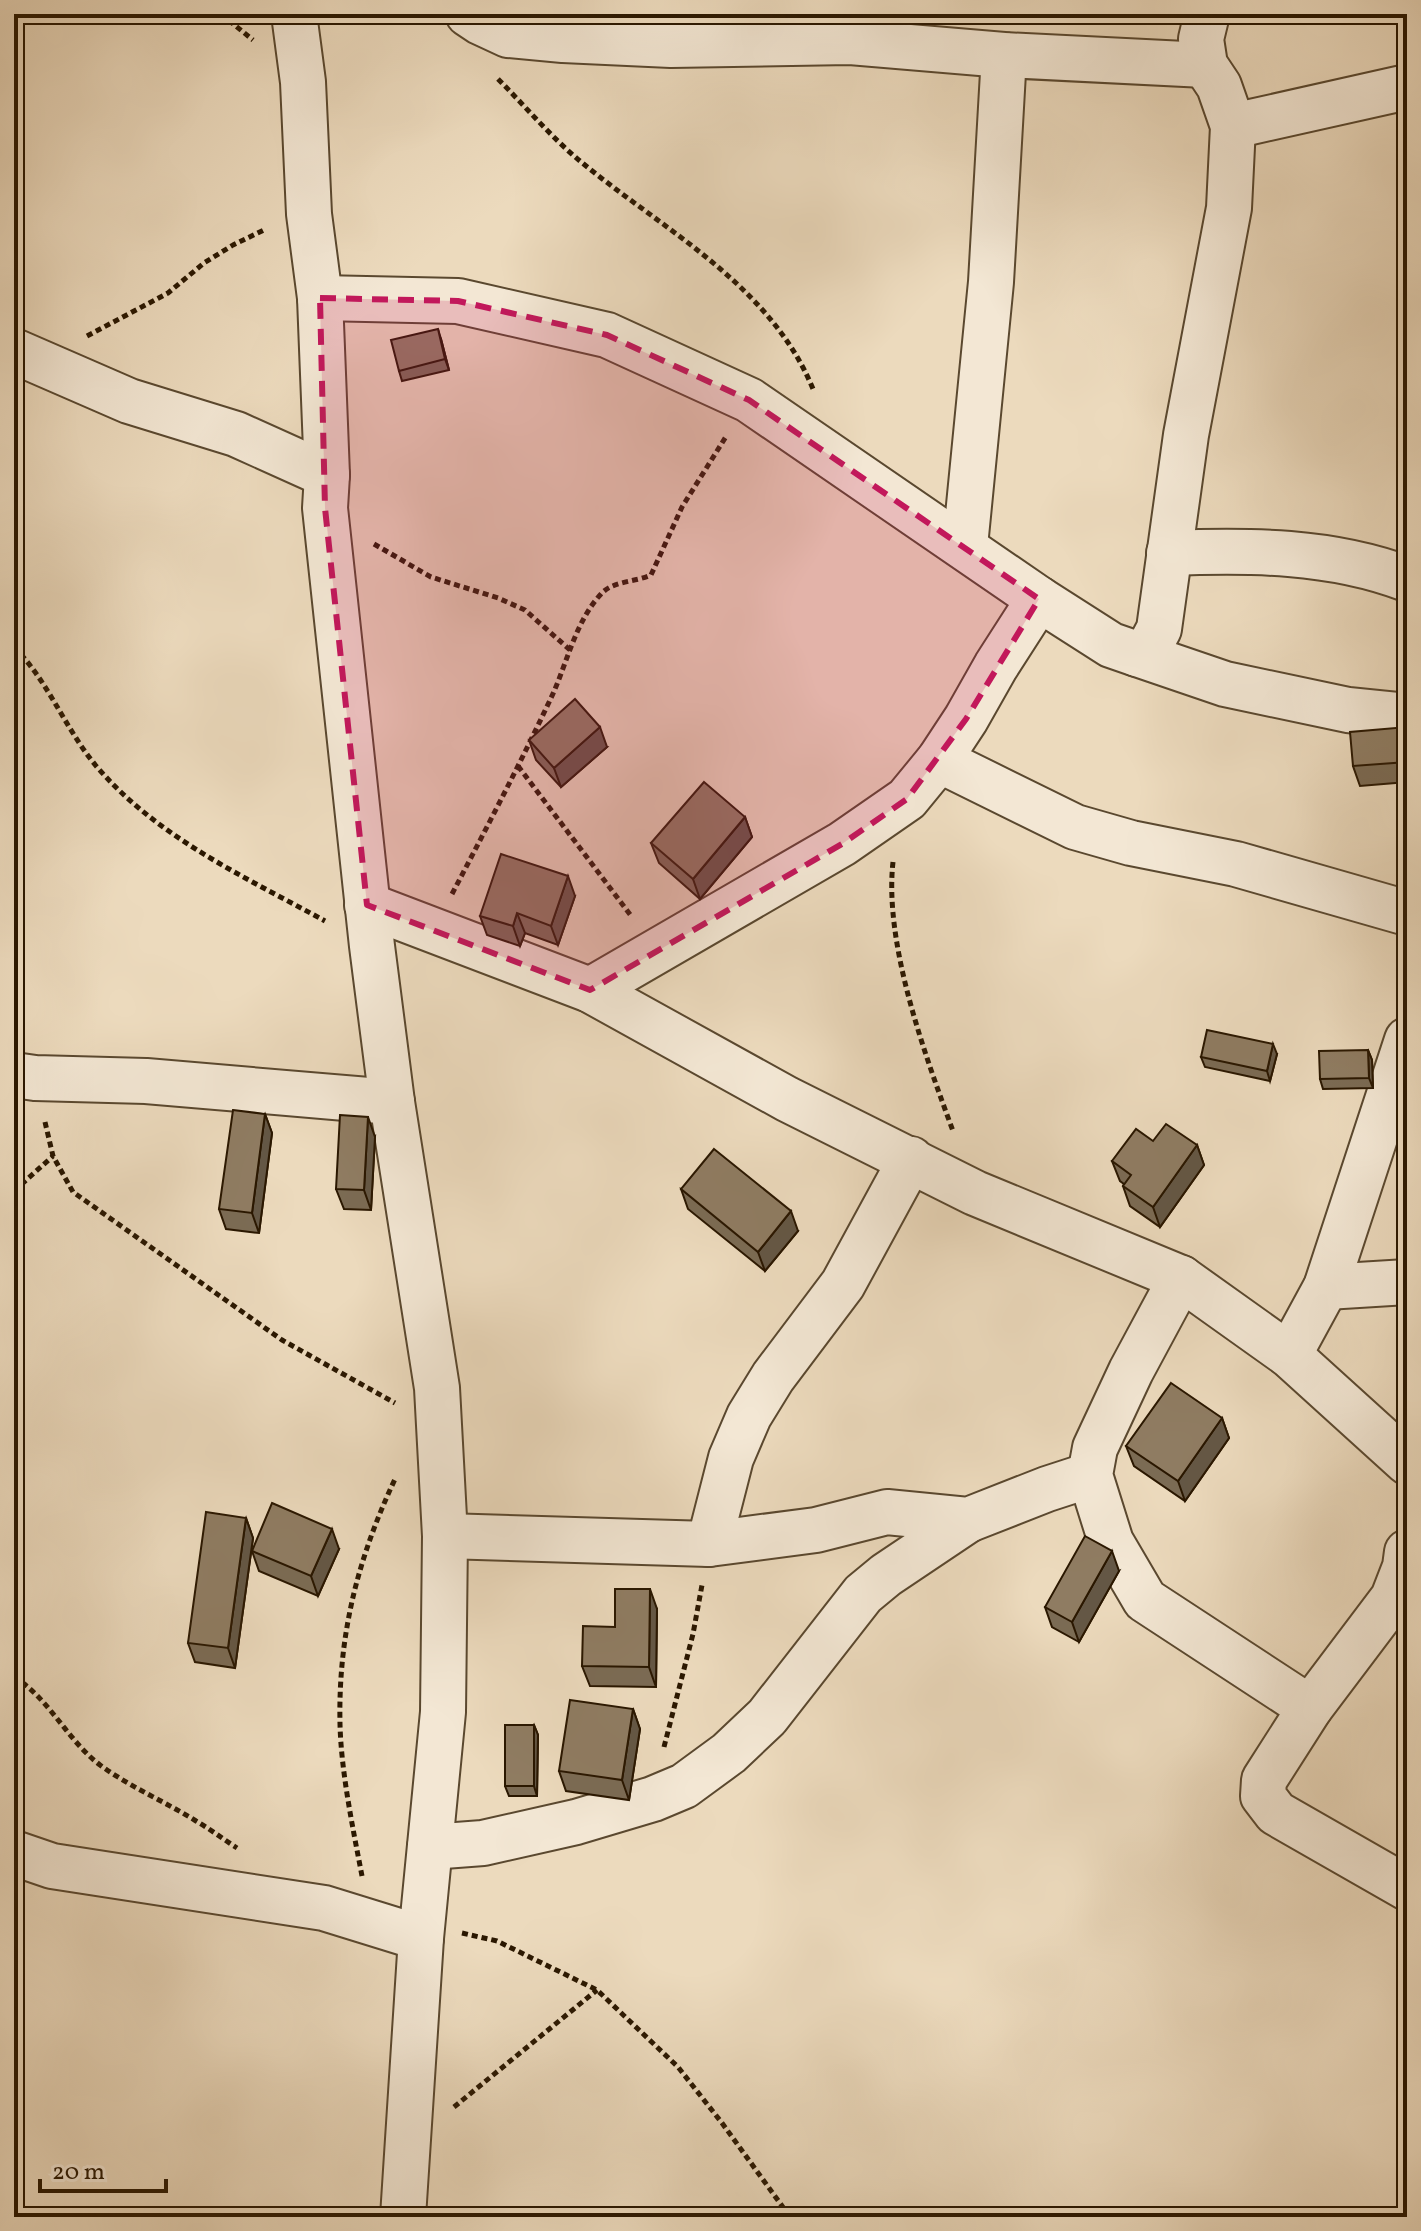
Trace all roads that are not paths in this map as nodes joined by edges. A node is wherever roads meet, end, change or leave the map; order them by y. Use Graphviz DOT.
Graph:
graph roads {
  1 [pos="294,14"];
  2 [pos="1207,14"];
  3 [pos="479,17"];
  4 [pos="1004,55"];
  5 [pos="1205,65"];
  6 [pos="1407,87"];
  7 [pos="1233,126"];
  8 [pos="320,298"];
  9 [pos="22,362"];
  10 [pos="326,491"];
  11 [pos="965,546"];
  12 [pos="1169,553"];
  13 [pos="1406,576"];
  14 [pos="1039,599"];
  15 [pos="1137,654"];
  16 [pos="1407,716"];
  17 [pos="939,760"];
  18 [pos="1407,913"];
  19 [pos="369,926"];
  20 [pos="590,990"];
  21 [pos="1407,1040"];
  22 [pos="25,1077"];
  23 [pos="392,1102"];
  24 [pos="911,1159"];
  25 [pos="1181,1278"];
  26 [pos="1407,1282"];
  27 [pos="1326,1287"];
  28 [pos="1289,1355"];
  29 [pos="1407,1462"];
  30 [pos="1090,1475"];
  31 [pos="968,1520"];
  32 [pos="445,1536"];
  33 [pos="709,1544"];
  34 [pos="1407,1552"];
  35 [pos="1310,1708"];
  36 [pos="430,1847"];
  37 [pos="14,1853"];
  38 [pos="1407,1888"];
  39 [pos="422,1931"];
  40 [pos="403,2217"];
  1 -- 8 [label="street"];
  2 -- 5 [label="street"];
  3 -- 4 [label="street"];
  4 -- 5 [label="street"];
  4 -- 11 [label="street"];
  5 -- 7 [label="street"];
  6 -- 7 [label="street"];
  7 -- 12 [label="street"];
  8 -- 10 [label="street"];
  8 -- 11 [label="street"];
  9 -- 10 [label="street"];
  10 -- 19 [label="street"];
  11 -- 14 [label="street"];
  12 -- 13 [label="street"];
  12 -- 15 [label="street"];
  14 -- 15 [label="street"];
  14 -- 17 [label="street"];
  15 -- 16 [label="street"];
  17 -- 18 [label="street"];
  17 -- 20 [label="street"];
  19 -- 20 [label="street"];
  19 -- 23 [label="street"];
  20 -- 24 [label="street"];
  21 -- 27 [label="street"];
  22 -- 23 [label="street"];
  23 -- 32 [label="street"];
  24 -- 25 [label="street"];
  24 -- 33 [label="street"];
  25 -- 28 [label="street"];
  25 -- 30 [label="street"];
  26 -- 27 [label="street"];
  27 -- 28 [label="street"];
  28 -- 29 [label="street"];
  30 -- 31 [label="street"];
  30 -- 35 [label="street"];
  31 -- 33 [label="street"];
  31 -- 36 [label="street"];
  32 -- 33 [label="street"];
  32 -- 36 [label="street"];
  34 -- 35 [label="street"];
  35 -- 38 [label="street"];
  36 -- 39 [label="street"];
  37 -- 39 [label="street"];
  39 -- 40 [label="street"];
}
